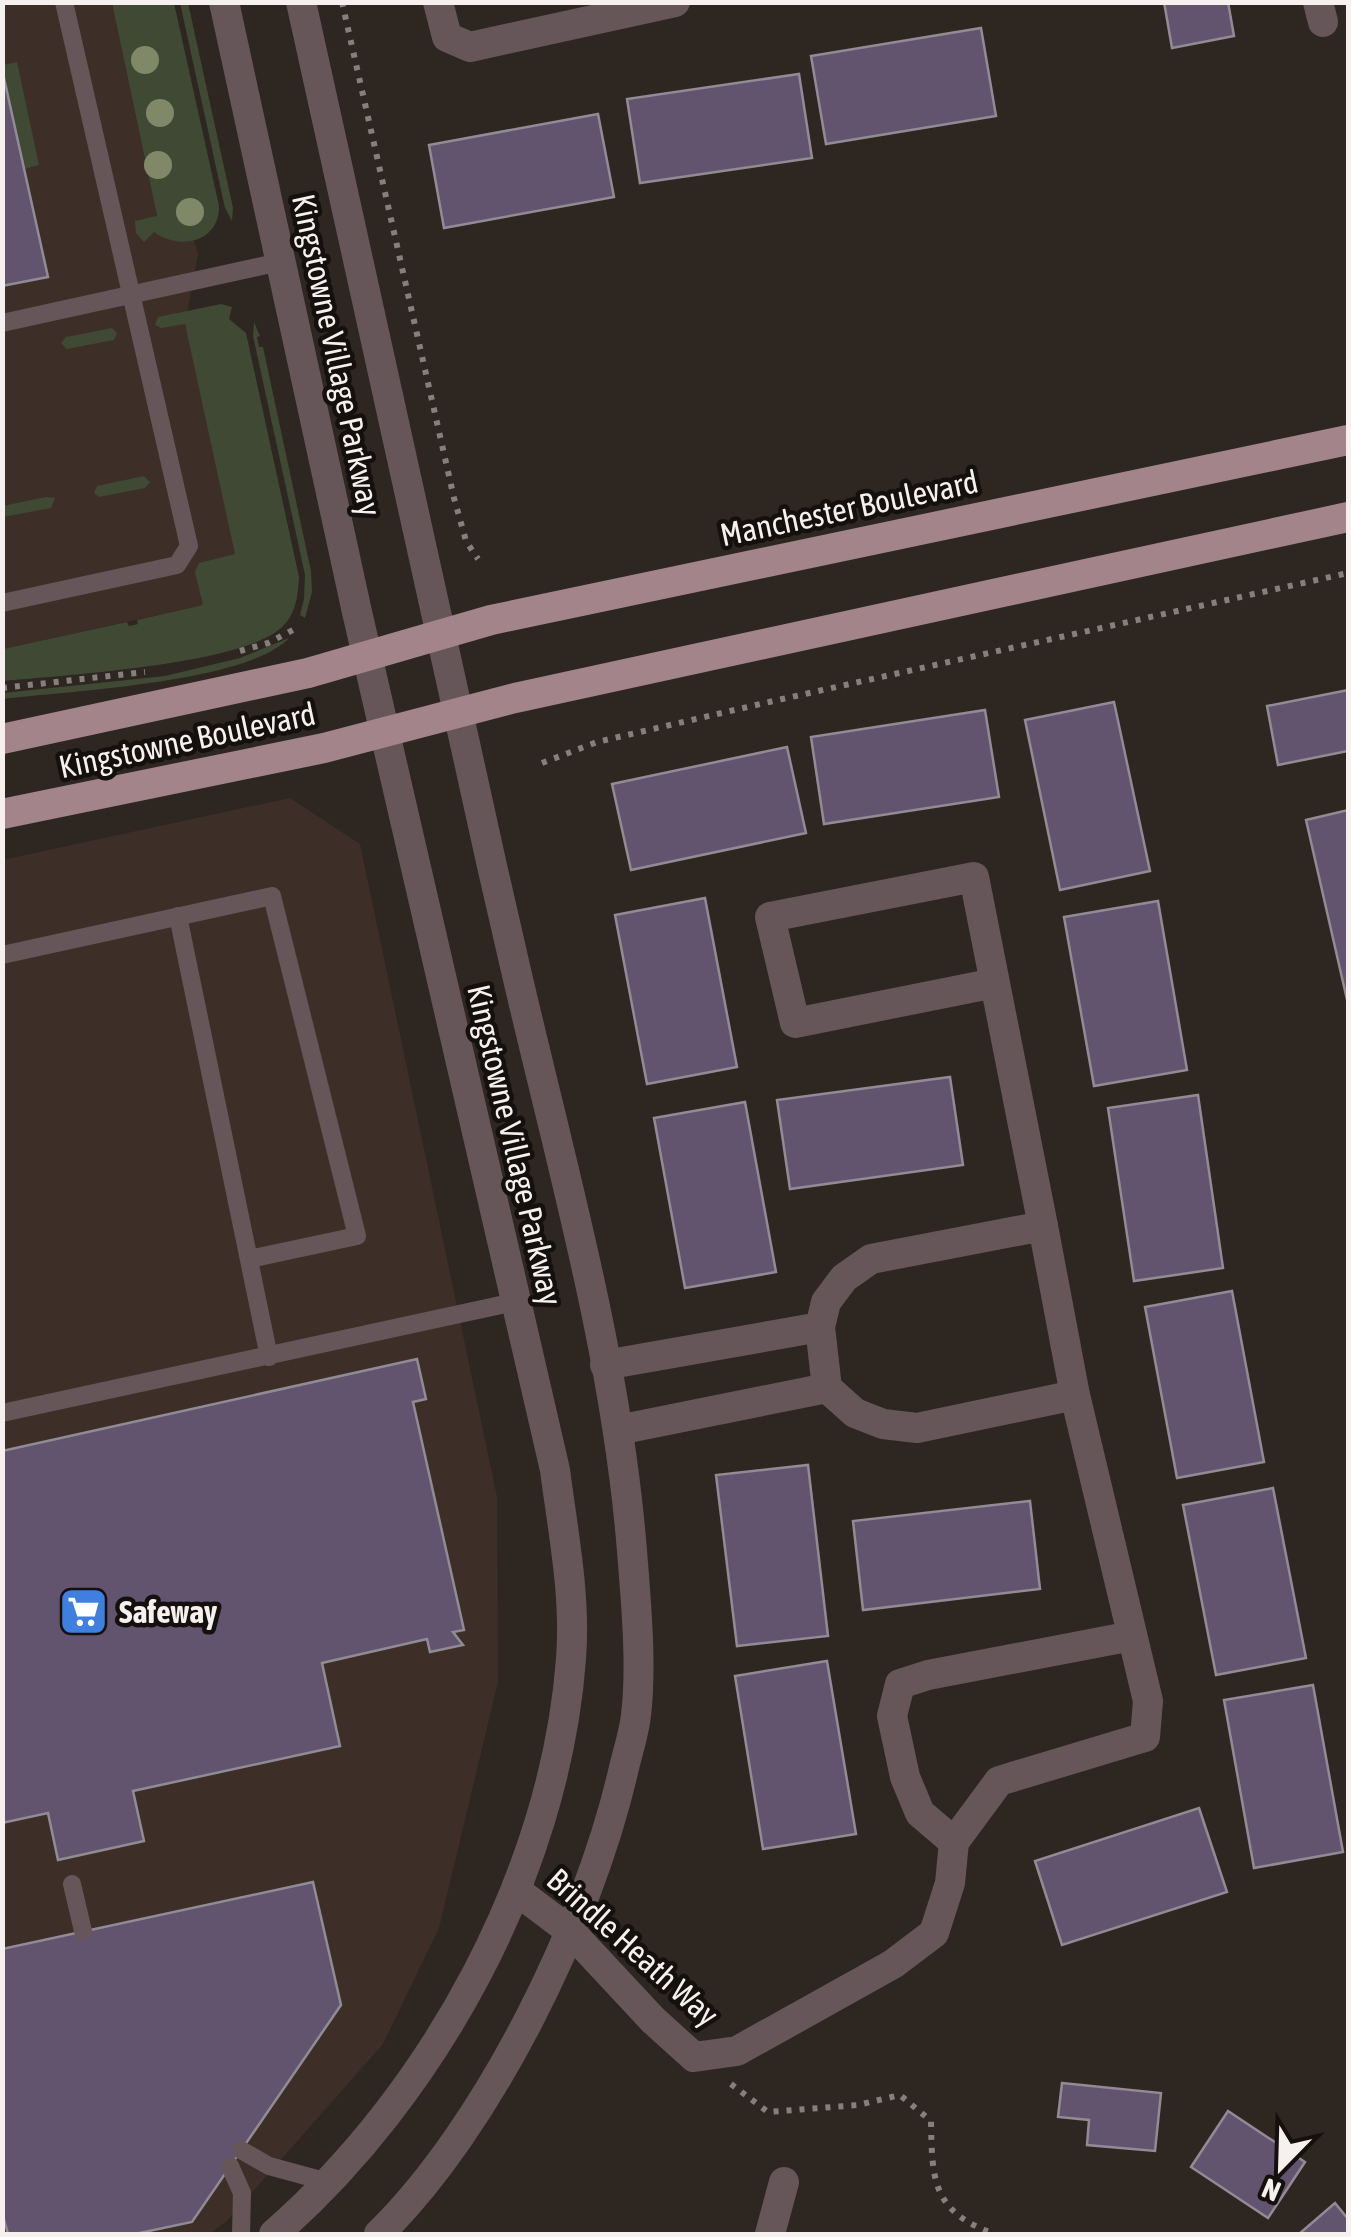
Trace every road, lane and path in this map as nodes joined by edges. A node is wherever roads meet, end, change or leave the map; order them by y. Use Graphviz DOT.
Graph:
graph roads {
  1 [pos="64,2"];
  2 [pos="224,2"];
  3 [pos="301,2"];
  4 [pos="342,2"];
  5 [pos="438,2"];
  6 [pos="675,2"];
  7 [pos="632,7"];
  8 [pos="280,262"];
  9 [pos="133,294"];
  10 [pos="2,323"];
  11 [pos="1348,440"];
  12 [pos="1348,516"];
  13 [pos="478,559"];
  14 [pos="1348,574"];
  15 [pos="2,603"];
  16 [pos="293,630"];
  17 [pos="442,634"];
  18 [pos="223,656"];
  19 [pos="366,656"];
  20 [pos="152,671"];
  21 [pos="2,688"];
  22 [pos="459,712"];
  23 [pos="384,731"];
  24 [pos="2,740"];
  25 [pos="542,762"];
  26 [pos="2,814"];
  27 [pos="178,916"];
  28 [pos="2,955"];
  29 [pos="995,983"];
  30 [pos="1043,1226"];
  31 [pos="248,1258"];
  32 [pos="515,1302"];
  33 [pos="820,1328"];
  34 [pos="269,1357"];
  35 [pos="605,1365"];
  36 [pos="827,1388"];
  37 [pos="1075,1395"];
  38 [pos="2,1413"];
  39 [pos="618,1430"];
  40 [pos="1132,1636"];
  41 [pos="954,1842"];
  42 [pos="72,1884"];
  43 [pos="518,1891"];
  44 [pos="83,1931"];
  45 [pos="570,1931"];
  46 [pos="694,2056"];
  47 [pos="242,2150"];
  48 [pos="230,2166"];
  49 [pos="328,2182"];
  50 [pos="784,2182"];
  51 [pos="242,2234"];
  52 [pos="274,2234"];
  53 [pos="379,2234"];
  54 [pos="770,2234"];
  55 [pos="995,2234"];
  1 -- 9 [label="lane"];
  2 -- 8 [label="street, Kingstowne Village Parkway"];
  3 -- 17 [label="street, Kingstowne Village Parkway"];
  4 -- 13 [label="path"];
  5 -- 7 [label="street"];
  6 -- 7 [label="street"];
  8 -- 9 [label="lane"];
  8 -- 19 [label="street, Kingstowne Village Parkway"];
  9 -- 10 [label="lane"];
  9 -- 15 [label="lane"];
  11 -- 17 [label="main road, Manchester Boulevard"];
  12 -- 22 [label="main road"];
  14 -- 25 [label="path"];
  16 -- 18 [label="path"];
  17 -- 19 [label="main road, Manchester Boulevard"];
  17 -- 22 [label="street, Kingstowne Village Parkway"];
  19 -- 23 [label="street, Kingstowne Village Parkway"];
  19 -- 24 [label="main road, Kingstowne Boulevard"];
  20 -- 21 [label="path"];
  22 -- 23 [label="main road"];
  22 -- 35 [label="street, Kingstowne Village Parkway"];
  23 -- 26 [label="main road, Kingstowne Boulevard"];
  23 -- 32 [label="street, Kingstowne Village Parkway"];
  27 -- 28 [label="lane"];
  27 -- 31 [label="lane"];
  27 -- 31 [label="lane"];
  29 -- 29 [label="street, Brindle Heath Way"];
  29 -- 30 [label="street, Brindle Heath Way"];
  30 -- 33 [label="street"];
  30 -- 37 [label="street, Brindle Heath Way"];
  31 -- 34 [label="lane"];
  32 -- 34 [label="lane"];
  32 -- 43 [label="street, Kingstowne Village Parkway"];
  33 -- 35 [label="street"];
  33 -- 36 [label="street"];
  34 -- 38 [label="lane"];
  35 -- 39 [label="street, Kingstowne Village Parkway"];
  36 -- 37 [label="street"];
  36 -- 39 [label="street"];
  37 -- 40 [label="street, Brindle Heath Way"];
  39 -- 45 [label="street, Kingstowne Village Parkway"];
  40 -- 41 [label="street, Brindle Heath Way"];
  40 -- 41 [label="street"];
  41 -- 46 [label="street, Brindle Heath Way"];
  42 -- 44 [label="lane"];
  43 -- 45 [label="street, Brindle Heath Way"];
  43 -- 49 [label="street, Kingstowne Village Parkway"];
  45 -- 46 [label="street, Brindle Heath Way"];
  45 -- 53 [label="street, Kingstowne Village Parkway"];
  46 -- 55 [label="path"];
  47 -- 49 [label="lane"];
  48 -- 51 [label="lane"];
  49 -- 52 [label="street, Kingstowne Village Parkway"];
  50 -- 54 [label="street"];
}
